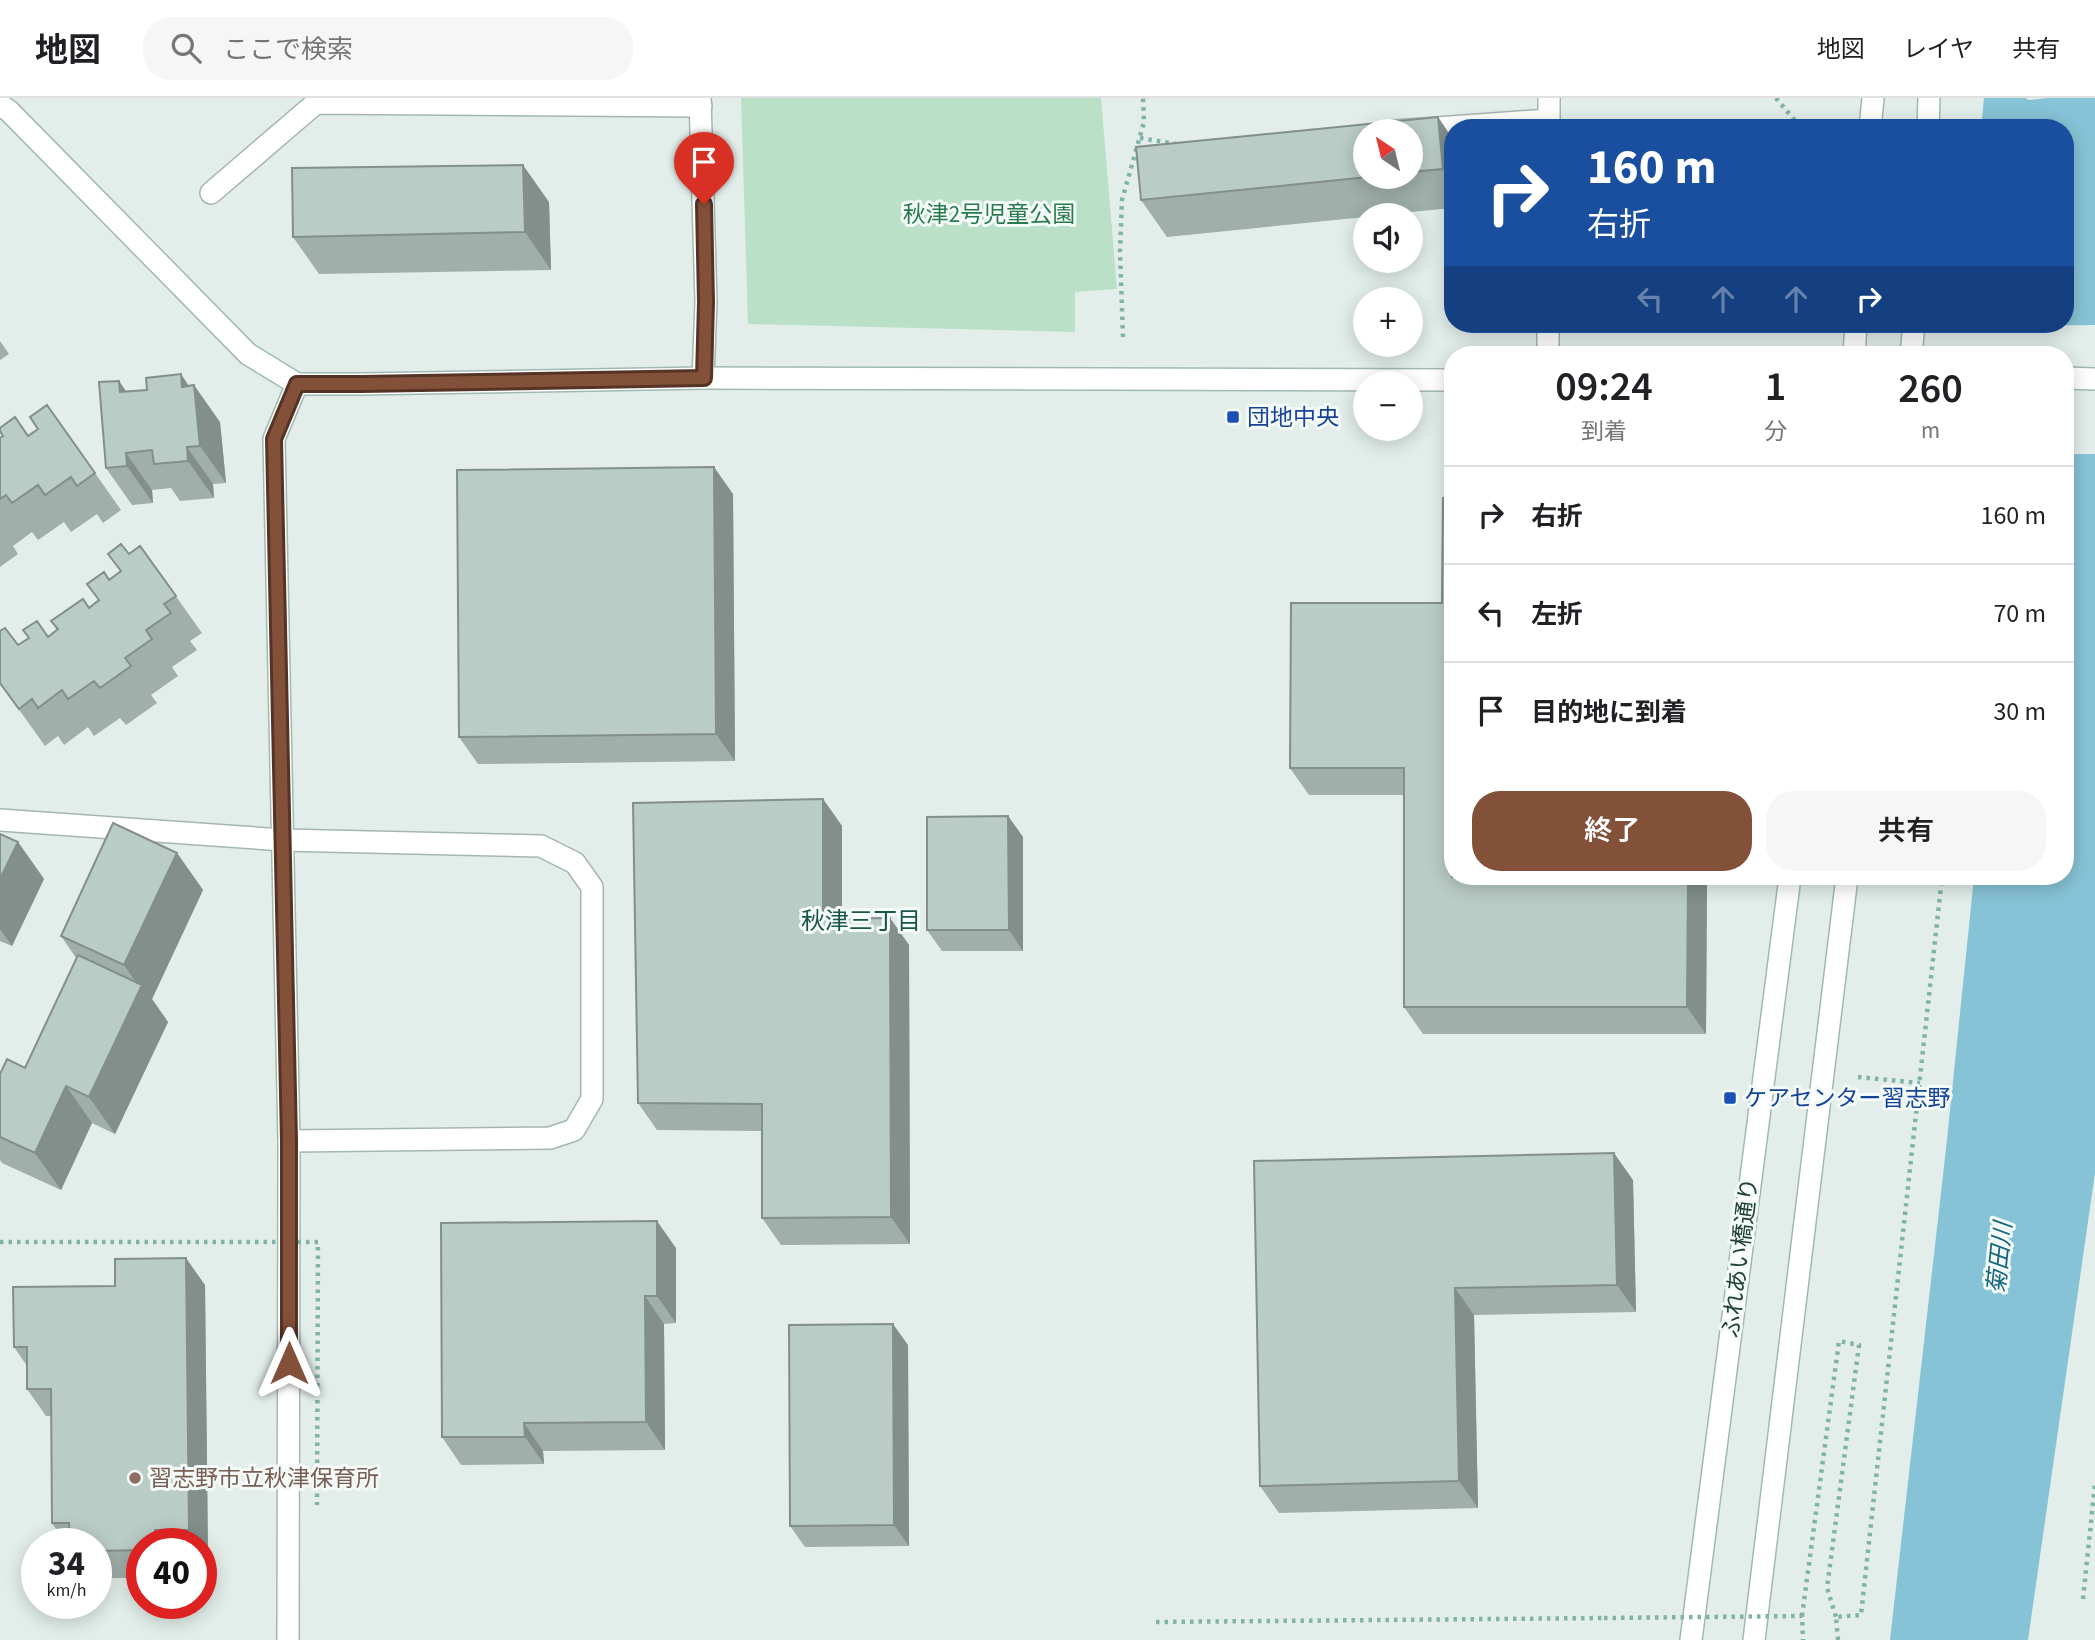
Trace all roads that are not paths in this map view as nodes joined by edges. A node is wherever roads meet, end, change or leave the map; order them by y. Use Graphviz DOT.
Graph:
graph roads {
  1 [pos="1549,98"];
  2 [pos="1873,98"];
  3 [pos="1930,98"];
  4 [pos="700,102"];
  5 [pos="0,105"];
  6 [pos="1549,119"];
  7 [pos="1871,119"];
  8 [pos="1929,119"];
  9 [pos="1444,129"];
  10 [pos="1423,130"];
  11 [pos="211,193"];
  12 [pos="704,378"];
  13 [pos="2074,378"];
  14 [pos="2095,379"];
  15 [pos="1444,380"];
  16 [pos="297,384"];
  17 [pos="0,820"];
  18 [pos="283,840"];
  19 [pos="1789,885"];
  20 [pos="1846,885"];
  21 [pos="289,1141"];
  22 [pos="288,1640"];
  23 [pos="1691,1640"];
  24 [pos="1754,1640"];
  1 -- 6 [label="street"];
  2 -- 7 [label="street"];
  3 -- 8 [label="street"];
  4 -- 11 [label="street"];
  4 -- 12 [label="street"];
  5 -- 16 [label="street"];
  9 -- 10 [label="street"];
  12 -- 15 [label="street"];
  12 -- 16 [label="street"];
  13 -- 14 [label="street"];
  16 -- 18 [label="street"];
  17 -- 18 [label="street"];
  18 -- 21 [label="street"];
  18 -- 21 [label="street"];
  19 -- 23 [label="street, ふれあい橋通り"];
  20 -- 24 [label="street"];
  21 -- 22 [label="street"];
}
